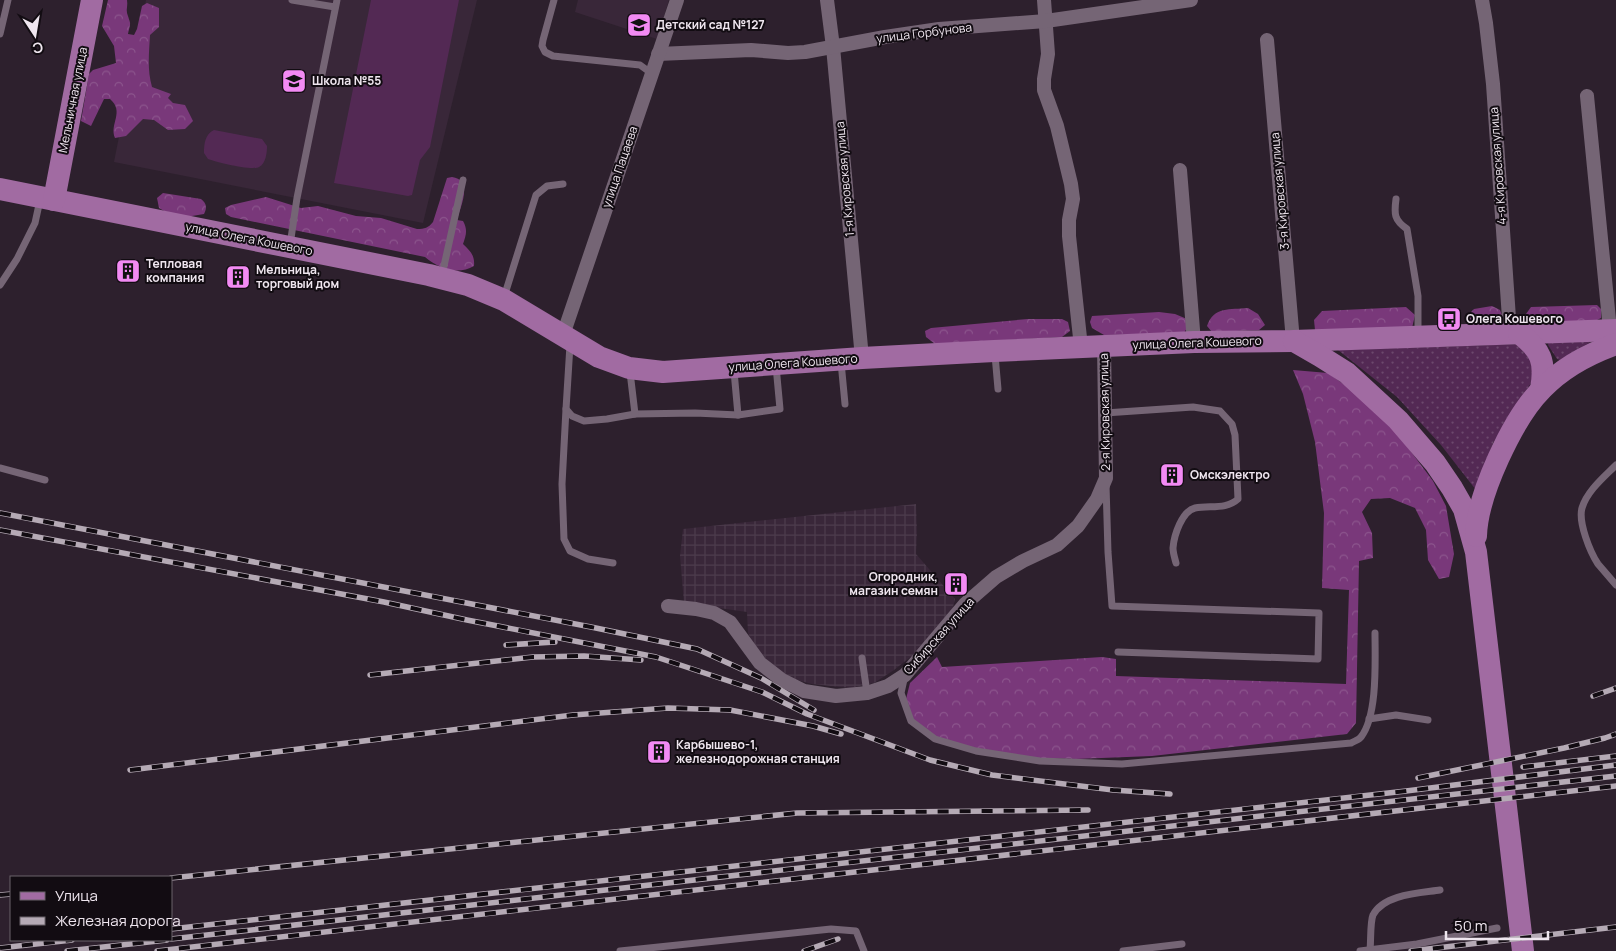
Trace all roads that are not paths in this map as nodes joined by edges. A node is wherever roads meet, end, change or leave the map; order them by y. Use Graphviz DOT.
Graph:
graph roads {
  1 [pos="8,0"];
  2 [pos="92,0"];
  3 [pos="292,0"];
  4 [pos="554,0"];
  5 [pos="677,0"];
  6 [pos="827,0"];
  7 [pos="1044,0"];
  8 [pos="1190,0"];
  9 [pos="1482,0"];
  10 [pos="1156,2"];
  11 [pos="336,3"];
  12 [pos="1046,21"];
  13 [pos="0,34"];
  14 [pos="1267,40"];
  15 [pos="833,46"];
  16 [pos="658,54"];
  17 [pos="652,73"];
  18 [pos="1587,96"];
  19 [pos="1180,170"];
  20 [pos="463,180"];
  21 [pos="563,184"];
  22 [pos="0,189"];
  23 [pos="47,198"];
  24 [pos="1396,199"];
  25 [pos="290,247"];
  26 [pos="441,278"];
  27 [pos="0,285"];
  28 [pos="504,300"];
  29 [pos="1514,333"];
  30 [pos="1614,335"];
  31 [pos="1418,336"];
  32 [pos="567,337"];
  33 [pos="1293,341"];
  34 [pos="1194,342"];
  35 [pos="1104,346"];
  36 [pos="1081,347"];
  37 [pos="1327,349"];
  38 [pos="994,351"];
  39 [pos="852,358"];
  40 [pos="776,364"];
  41 [pos="734,367"];
  42 [pos="629,368"];
  43 [pos="998,389"];
  44 [pos="1541,389"];
  45 [pos="845,404"];
  46 [pos="566,409"];
  47 [pos="635,414"];
  48 [pos="1105,414"];
  49 [pos="738,415"];
  50 [pos="1616,465"];
  51 [pos="0,468"];
  52 [pos="1106,478"];
  53 [pos="45,480"];
  54 [pos="1476,552"];
  55 [pos="613,562"];
  56 [pos="1176,564"];
  57 [pos="1613,575"];
  58 [pos="1616,585"];
  59 [pos="668,606"];
  60 [pos="1375,633"];
  61 [pos="1118,652"];
  62 [pos="862,658"];
  63 [pos="905,675"];
  64 [pos="867,693"];
  65 [pos="1369,718"];
  66 [pos="1428,720"];
  67 [pos="1440,890"];
  68 [pos="1497,928"];
  69 [pos="1182,944"];
  70 [pos="1370,950"];
  71 [pos="620,951"];
  72 [pos="864,951"];
  73 [pos="1123,951"];
  74 [pos="1360,951"];
  75 [pos="1523,951"];
  1 -- 13 [label="lane"];
  2 -- 23 [label="main road, Мельничная улица"];
  3 -- 11 [label="lane"];
  4 -- 17 [label="lane"];
  5 -- 16 [label="street, улица Пацаева"];
  6 -- 15 [label="street, 1-я Кировская улица"];
  7 -- 12 [label="street, 2-я Кировская улица"];
  8 -- 10 [label="street, улица Горбунова"];
  9 -- 29 [label="street, 4-я Кировская улица"];
  10 -- 12 [label="street, улица Горбунова"];
  11 -- 25 [label="lane"];
  12 -- 15 [label="street, улица Горбунова"];
  12 -- 36 [label="street, 2-я Кировская улица"];
  14 -- 33 [label="street, 3-я Кировская улица"];
  15 -- 16 [label="street, улица Горбунова"];
  15 -- 39 [label="street, 1-я Кировская улица"];
  16 -- 17 [label="street, улица Пацаева"];
  17 -- 32 [label="street, улица Пацаева"];
  18 -- 30 [label="street"];
  19 -- 34 [label="street"];
  20 -- 26 [label="lane"];
  21 -- 28 [label="lane"];
  22 -- 23 [label="main road, улица Олега Кошевого"];
  23 -- 25 [label="main road, улица Олега Кошевого"];
  23 -- 27 [label="lane"];
  24 -- 31 [label="lane"];
  25 -- 26 [label="main road, улица Олега Кошевого"];
  26 -- 28 [label="main road, улица Олега Кошевого"];
  28 -- 32 [label="main road, улица Олега Кошевого"];
  29 -- 30 [label="main road, улица Олега Кошевого"];
  29 -- 31 [label="main road, улица Олега Кошевого"];
  29 -- 44 [label="main road"];
  30 -- 44 [label="main road"];
  31 -- 37 [label="main road, улица Олега Кошевого"];
  32 -- 42 [label="main road, улица Олега Кошевого"];
  32 -- 46 [label="lane"];
  33 -- 34 [label="main road, улица Олега Кошевого"];
  33 -- 37 [label="main road, улица Олега Кошевого"];
  34 -- 35 [label="main road, улица Олега Кошевого"];
  35 -- 36 [label="main road, улица Олега Кошевого"];
  35 -- 48 [label="street, 2-я Кировская улица"];
  36 -- 38 [label="main road, улица Олега Кошевого"];
  37 -- 54 [label="main road"];
  38 -- 39 [label="main road, улица Олега Кошевого"];
  38 -- 43 [label="lane"];
  39 -- 40 [label="main road, улица Олега Кошевого"];
  39 -- 45 [label="lane"];
  40 -- 41 [label="main road, улица Олега Кошевого"];
  40 -- 49 [label="lane"];
  41 -- 42 [label="main road, улица Олега Кошевого"];
  41 -- 49 [label="lane"];
  42 -- 47 [label="lane"];
  44 -- 54 [label="main road"];
  46 -- 47 [label="lane"];
  46 -- 55 [label="lane"];
  47 -- 49 [label="lane"];
  48 -- 52 [label="street, 2-я Кировская улица"];
  48 -- 56 [label="lane"];
  50 -- 57 [label="lane"];
  51 -- 53 [label="lane"];
  52 -- 61 [label="lane"];
  52 -- 63 [label="street, Сибирская улица"];
  54 -- 75 [label="main road"];
  57 -- 58 [label="lane"];
  59 -- 64 [label="street, Сибирская улица"];
  60 -- 65 [label="lane"];
  62 -- 64 [label="lane"];
  63 -- 64 [label="street, Сибирская улица"];
  63 -- 65 [label="lane"];
  65 -- 66 [label="lane"];
  67 -- 70 [label="lane"];
  68 -- 70 [label="lane"];
  69 -- 73 [label="lane"];
  70 -- 74 [label="lane"];
  71 -- 72 [label="lane"];
}
